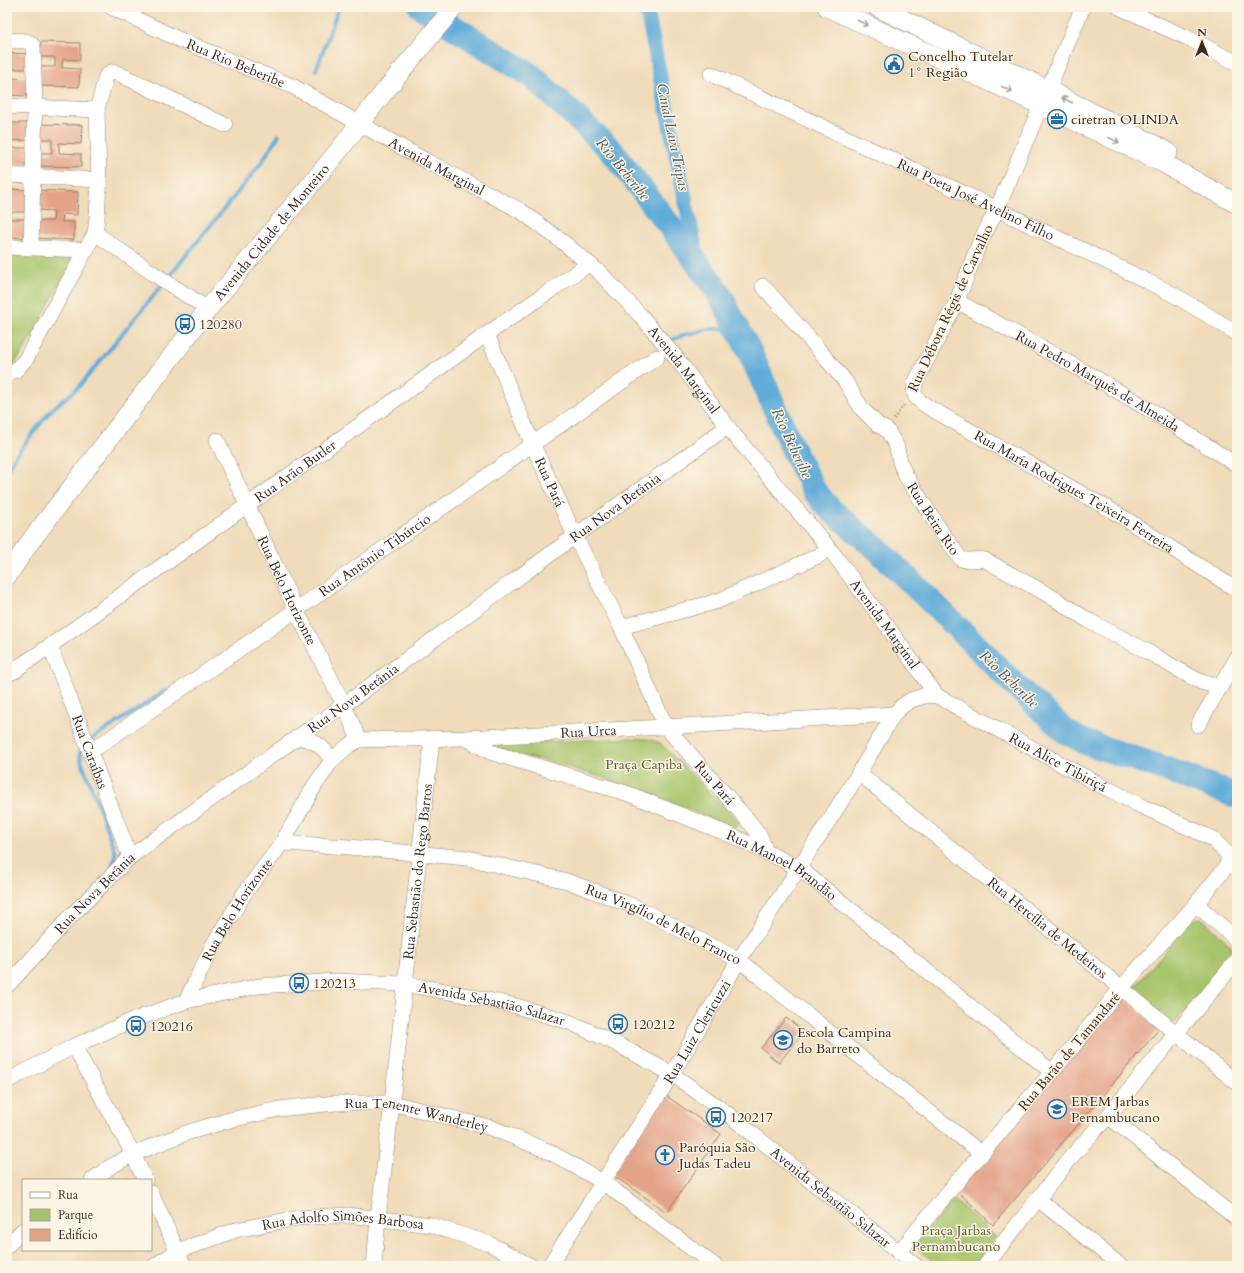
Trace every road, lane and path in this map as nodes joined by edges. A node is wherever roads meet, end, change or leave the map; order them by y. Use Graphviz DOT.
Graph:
graph roads {
  1 [pos="111,7"];
  2 [pos="454,7"];
  3 [pos="827,7"];
  4 [pos="862,7"];
  5 [pos="877,7"];
  6 [pos="1083,7"];
  7 [pos="1119,7"];
  8 [pos="944,38"];
  9 [pos="7,41"];
  10 [pos="1237,63"];
  11 [pos="711,74"];
  12 [pos="1044,97"];
  13 [pos="7,106"];
  14 [pos="35,107"];
  15 [pos="97,110"];
  16 [pos="359,124"];
  17 [pos="225,125"];
  18 [pos="7,176"];
  19 [pos="34,177"];
  20 [pos="99,180"];
  21 [pos="1237,192"];
  22 [pos="1237,204"];
  23 [pos="997,208"];
  24 [pos="95,233"];
  25 [pos="7,247"];
  26 [pos="31,248"];
  27 [pos="87,250"];
  28 [pos="583,268"];
  29 [pos="763,286"];
  30 [pos="957,301"];
  31 [pos="208,309"];
  32 [pos="1237,332"];
  33 [pos="487,334"];
  34 [pos="658,357"];
  35 [pos="7,373"];
  36 [pos="913,391"];
  37 [pos="887,430"];
  38 [pos="720,432"];
  39 [pos="530,439"];
  40 [pos="217,440"];
  41 [pos="1237,464"];
  42 [pos="247,504"];
  43 [pos="575,536"];
  44 [pos="820,555"];
  45 [pos="7,576"];
  46 [pos="1237,590"];
  47 [pos="296,610"];
  48 [pos="621,627"];
  49 [pos="50,646"];
  50 [pos="1237,658"];
  51 [pos="10,672"];
  52 [pos="1220,687"];
  53 [pos="937,696"];
  54 [pos="344,705"];
  55 [pos="894,714"];
  56 [pos="1198,725"];
  57 [pos="666,727"];
  58 [pos="298,737"];
  59 [pos="466,738"];
  60 [pos="432,739"];
  61 [pos="359,740"];
  62 [pos="89,751"];
  63 [pos="332,760"];
  64 [pos="859,773"];
  65 [pos="282,843"];
  66 [pos="1224,849"];
  67 [pos="766,852"];
  68 [pos="418,853"];
  69 [pos="130,857"];
  70 [pos="1237,857"];
  71 [pos="799,868"];
  72 [pos="1196,904"];
  73 [pos="1237,940"];
  74 [pos="739,960"];
  75 [pos="1237,960"];
  76 [pos="404,984"];
  77 [pos="7,986"];
  78 [pos="1122,987"];
  79 [pos="186,1001"];
  80 [pos="1177,1034"];
  81 [pos="74,1046"];
  82 [pos="1052,1072"];
  83 [pos="672,1074"];
  84 [pos="7,1081"];
  85 [pos="1237,1083"];
  86 [pos="392,1103"];
  87 [pos="1108,1116"];
  88 [pos="133,1154"];
  89 [pos="982,1154"];
  90 [pos="93,1179"];
  91 [pos="145,1179"];
  92 [pos="603,1182"];
  93 [pos="152,1195"];
  94 [pos="1038,1199"];
  95 [pos="378,1218"];
  96 [pos="1237,1220"];
  97 [pos="22,1231"];
  98 [pos="7,1246"];
  99 [pos="178,1251"];
  100 [pos="899,1252"];
  101 [pos="154,1266"];
  102 [pos="184,1266"];
  103 [pos="374,1266"];
  104 [pos="531,1266"];
  105 [pos="549,1266"];
  106 [pos="715,1266"];
  107 [pos="916,1266"];
  108 [pos="985,1266"];
  109 [pos="1121,1266"];
  1 -- 16 [label="street, Rua Rio Beberibe"];
  2 -- 16 [label="main road, Avenida Cidade de Monteiro"];
  3 -- 12 [label="main road, one-way"];
  4 -- 8 [label="main road"];
  5 -- 8 [label="main road"];
  6 -- 12 [label="street, Rua Débora Régis de Carvalho"];
  7 -- 10 [label="street"];
  8 -- 12 [label="main road"];
  9 -- 14 [label="street"];
  11 -- 23 [label="street, Rua Poeta José Avelino Filho"];
  21 -- 12 [label="main road, one-way"];
  12 -- 22 [label="main road, one-way"];
  12 -- 23 [label="street, Rua Débora Régis de Carvalho"];
  13 -- 14 [label="street"];
  14 -- 15 [label="street"];
  14 -- 19 [label="street"];
  15 -- 17 [label="street"];
  15 -- 20 [label="street"];
  16 -- 31 [label="main road, Avenida Cidade de Monteiro"];
  16 -- 53 [label="street, Avenida Marginal"];
  18 -- 19 [label="street"];
  19 -- 20 [label="street"];
  19 -- 26 [label="street"];
  20 -- 24 [label="street"];
  23 -- 30 [label="street, Rua Débora Régis de Carvalho"];
  23 -- 32 [label="street, Rua Poeta José Avelino Filho"];
  24 -- 27 [label="street"];
  24 -- 31 [label="street"];
  25 -- 26 [label="street"];
  26 -- 27 [label="street"];
  27 -- 35 [label="street"];
  28 -- 33 [label="street, Rua Arão Butler"];
  29 -- 37 [label="street, Rua Beira Rio"];
  30 -- 36 [label="street, Rua Débora Régis de Carvalho"];
  30 -- 41 [label="street, Rua Pedro Marquês de Almeida"];
  31 -- 45 [label="main road, Avenida Cidade de Monteiro"];
  33 -- 39 [label="street, Rua Pará"];
  33 -- 42 [label="street, Rua Arão Butler"];
  34 -- 39 [label="street, Rua Antônio Tibúrcio"];
  36 -- 37 [label="path, Rua Débora Régis de Carvalho"];
  36 -- 46 [label="street, Rua Maria Rodrigues Teixeira Ferreira"];
  37 -- 52 [label="street, Rua Beira Rio"];
  38 -- 43 [label="street, Rua Nova Betânia"];
  39 -- 43 [label="street, Rua Pará"];
  39 -- 47 [label="street, Rua Antônio Tibúrcio"];
  40 -- 42 [label="street, Rua Belo Horizonte"];
  42 -- 47 [label="street, Rua Belo Horizonte"];
  42 -- 49 [label="street, Rua Arão Butler"];
  43 -- 48 [label="street, Rua Pará"];
  43 -- 54 [label="street, Rua Nova Betânia"];
  44 -- 48 [label="street"];
  47 -- 54 [label="street, Rua Belo Horizonte"];
  47 -- 62 [label="street, Rua Antônio Tibúrcio"];
  48 -- 57 [label="street, Rua Pará"];
  49 -- 51 [label="street, Rua Arão Butler"];
  49 -- 62 [label="street, Rua Caraíbas"];
  50 -- 52 [label="street"];
  52 -- 56 [label="street"];
  53 -- 55 [label="street"];
  53 -- 66 [label="street, Rua Alice Tibiriçá"];
  54 -- 58 [label="street, Rua Nova Betânia"];
  54 -- 61 [label="street, Rua Belo Horizonte"];
  55 -- 57 [label="street, Rua Urca"];
  55 -- 64 [label="street, Rua Luiz Clericuzzi"];
  57 -- 59 [label="street, Rua Urca"];
  57 -- 67 [label="street, Rua Pará"];
  58 -- 63 [label="street"];
  58 -- 69 [label="street, Rua Nova Betânia"];
  59 -- 60 [label="street, Rua Urca"];
  59 -- 67 [label="street, Rua Manoel Brandão"];
  60 -- 61 [label="street, Rua Urca"];
  60 -- 68 [label="street, Rua Sebastião do Rego Barros"];
  61 -- 63 [label="street"];
  62 -- 69 [label="street, Rua Caraíbas"];
  63 -- 65 [label="street, Rua Belo Horizonte"];
  64 -- 71 [label="street, Rua Luiz Clericuzzi"];
  64 -- 78 [label="street, Rua Hercília de Medeiros"];
  65 -- 68 [label="street, Rua Virgílio de Melo Franco"];
  65 -- 79 [label="street, Rua Belo Horizonte"];
  66 -- 70 [label="street"];
  66 -- 72 [label="street, Rua Barão de Tamandaré"];
  67 -- 71 [label="street, Rua Manoel Brandão"];
  68 -- 74 [label="street, Rua Virgílio de Melo Franco"];
  68 -- 76 [label="street, Rua Sebastião do Rego Barros"];
  69 -- 77 [label="street, Rua Nova Betânia"];
  71 -- 74 [label="street, Rua Luiz Clericuzzi"];
  71 -- 82 [label="street, Rua Manoel Brandão"];
  72 -- 73 [label="street"];
  72 -- 78 [label="street, Rua Barão de Tamandaré"];
  74 -- 83 [label="street, Rua Luiz Clericuzzi"];
  74 -- 89 [label="street, Rua Virgílio de Melo Franco"];
  75 -- 80 [label="street"];
  76 -- 79 [label="street, Avenida Sebastião Salazar"];
  76 -- 83 [label="street, Avenida Sebastião Salazar"];
  76 -- 86 [label="street, Rua Sebastião do Rego Barros"];
  78 -- 80 [label="street, Rua Hercília de Medeiros"];
  78 -- 82 [label="street, Rua Barão de Tamandaré"];
  79 -- 81 [label="street, Avenida Sebastião Salazar"];
  80 -- 85 [label="street, Rua Hercília de Medeiros"];
  80 -- 87 [label="street"];
  81 -- 84 [label="street, Avenida Sebastião Salazar"];
  81 -- 88 [label="street"];
  82 -- 89 [label="street, Rua Barão de Tamandaré"];
  83 -- 92 [label="street, Rua Luiz Clericuzzi"];
  83 -- 100 [label="street, Avenida Sebastião Salazar"];
  86 -- 88 [label="street, Rua Tenente Wanderley"];
  86 -- 92 [label="street, Rua Tenente Wanderley"];
  86 -- 95 [label="street, Rua Sebastião do Rego Barros"];
  87 -- 94 [label="street"];
  87 -- 96 [label="street"];
  88 -- 90 [label="street, Rua Tenente Wanderley"];
  88 -- 91 [label="street"];
  89 -- 100 [label="street, Rua Barão de Tamandaré"];
  92 -- 105 [label="street, Rua Luiz Clericuzzi"];
  92 -- 106 [label="street, Rua Tenente Wanderley"];
  93 -- 99 [label="street"];
  94 -- 108 [label="street"];
  94 -- 109 [label="street"];
  95 -- 99 [label="street, Rua Adolfo Simões Barbosa"];
  95 -- 103 [label="street, Rua Sebastião do Rego Barros"];
  95 -- 104 [label="street, Rua Adolfo Simões Barbosa"];
  97 -- 98 [label="street"];
  99 -- 101 [label="street, Rua Adolfo Simões Barbosa"];
  99 -- 102 [label="street"];
  100 -- 107 [label="street, Avenida Sebastião Salazar"];
}
